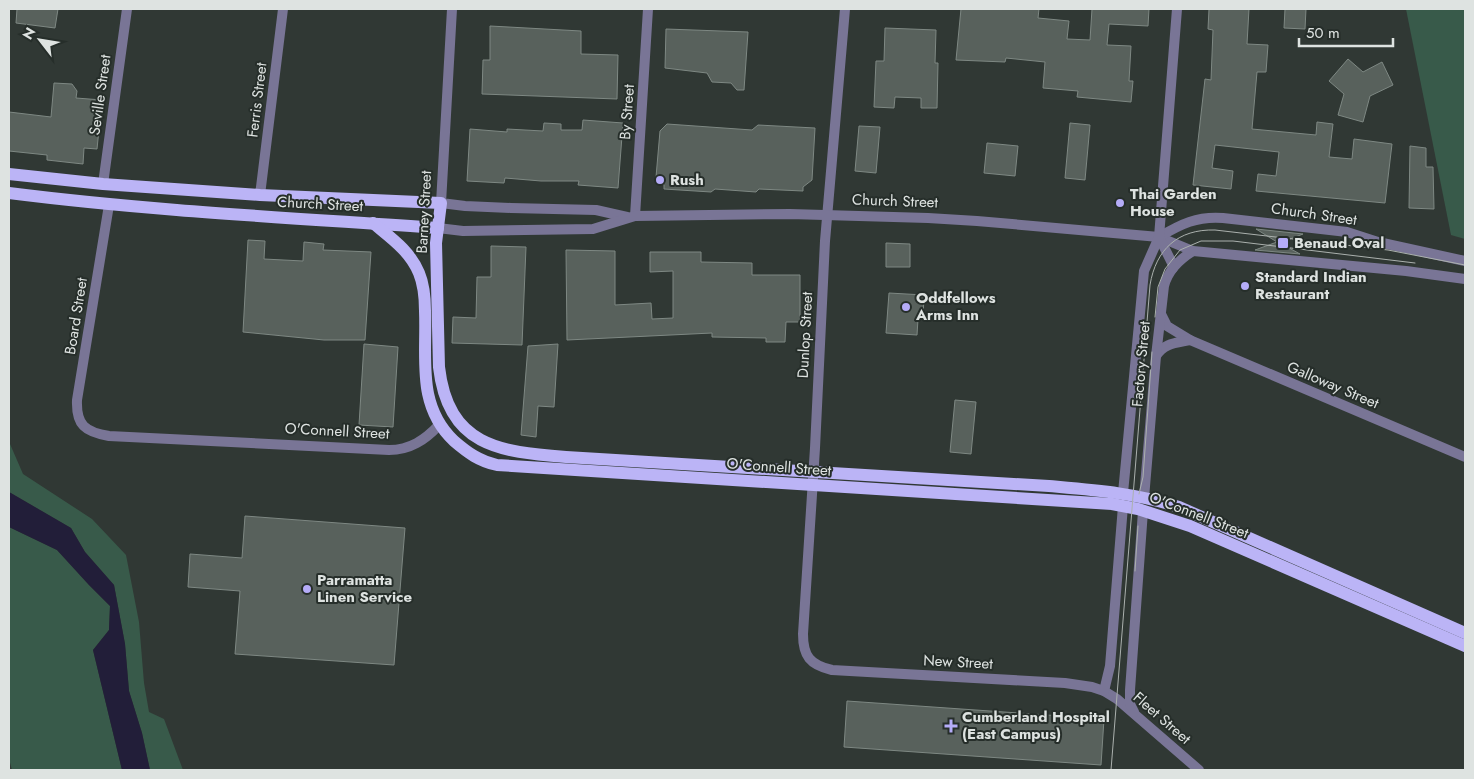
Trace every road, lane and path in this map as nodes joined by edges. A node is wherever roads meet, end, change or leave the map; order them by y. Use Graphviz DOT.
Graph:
graph roads {
  1 [pos="127,9"];
  2 [pos="283,9"];
  3 [pos="452,9"];
  4 [pos="648,9"];
  5 [pos="845,9"];
  6 [pos="1178,9"];
  7 [pos="9,174"];
  8 [pos="103,184"];
  9 [pos="9,193"];
  10 [pos="260,195"];
  11 [pos="441,203"];
  12 [pos="109,205"];
  13 [pos="827,215"];
  14 [pos="632,217"];
  15 [pos="373,223"];
  16 [pos="438,228"];
  17 [pos="1159,237"];
  18 [pos="1193,251"];
  19 [pos="1465,261"];
  20 [pos="1173,268"];
  21 [pos="1465,279"];
  22 [pos="1161,314"];
  23 [pos="1190,340"];
  24 [pos="1156,356"];
  25 [pos="454,414"];
  26 [pos="440,425"];
  27 [pos="86,429"];
  28 [pos="1465,457"];
  29 [pos="813,472"];
  30 [pos="812,485"];
  31 [pos="1123,493"];
  32 [pos="1144,504"];
  33 [pos="1122,506"];
  34 [pos="1465,633"];
  35 [pos="1465,646"];
  36 [pos="812,661"];
  37 [pos="1104,691"];
  38 [pos="1134,713"];
  39 [pos="1199,770"];
  1 -- 8 [label="street, Seville Street"];
  2 -- 10 [label="street, Ferris Street"];
  3 -- 11 [label="street, Barney Street"];
  4 -- 14 [label="street, By Street"];
  5 -- 13 [label="street, Dunlop Street"];
  6 -- 17 [label="street, Factory Street"];
  7 -- 8 [label="main road, Church Street"];
  8 -- 10 [label="main road, Church Street"];
  9 -- 12 [label="main road, Church Street"];
  10 -- 11 [label="main road, Church Street"];
  11 -- 14 [label="street, Church Street"];
  11 -- 16 [label="main road, Barney Street"];
  12 -- 15 [label="main road, Church Street"];
  12 -- 27 [label="street, Board Street"];
  13 -- 14 [label="street, Church Street"];
  13 -- 17 [label="street, Church Street"];
  13 -- 29 [label="street, Dunlop Street"];
  14 -- 16 [label="street, Church Street"];
  15 -- 16 [label="main road, Church Street"];
  15 -- 26 [label="main road, Barney Street"];
  16 -- 25 [label="main road, Barney Street"];
  17 -- 18 [label="street, Church Street"];
  17 -- 19 [label="street, Church Street"];
  17 -- 20 [label="street"];
  17 -- 31 [label="street, Factory Street"];
  18 -- 20 [label="street"];
  18 -- 21 [label="street, Church Street"];
  20 -- 22 [label="street, Factory Street"];
  22 -- 23 [label="street, Galloway Street"];
  22 -- 24 [label="street, Factory Street"];
  23 -- 24 [label="street"];
  23 -- 28 [label="street, Galloway Street"];
  24 -- 32 [label="street, Factory Street"];
  25 -- 29 [label="main road, O'Connell Street"];
  26 -- 27 [label="street, O'Connell Street"];
  26 -- 30 [label="main road, O'Connell Street"];
  29 -- 30 [label="street, Dunlop Street"];
  29 -- 31 [label="main road, O'Connell Street"];
  30 -- 33 [label="main road, O'Connell Street"];
  30 -- 36 [label="street, Dunlop Street"];
  31 -- 32 [label="main road, O'Connell Street"];
  32 -- 33 [label="main road, O'Connell Street"];
  32 -- 34 [label="main road, O'Connell Street"];
  32 -- 35 [label="main road, O'Connell Street"];
  32 -- 38 [label="street, Factory Street"];
  33 -- 37 [label="street"];
  36 -- 37 [label="street, New Street"];
  37 -- 38 [label="street, Fleet Street"];
  38 -- 39 [label="street, Fleet Street"];
}
